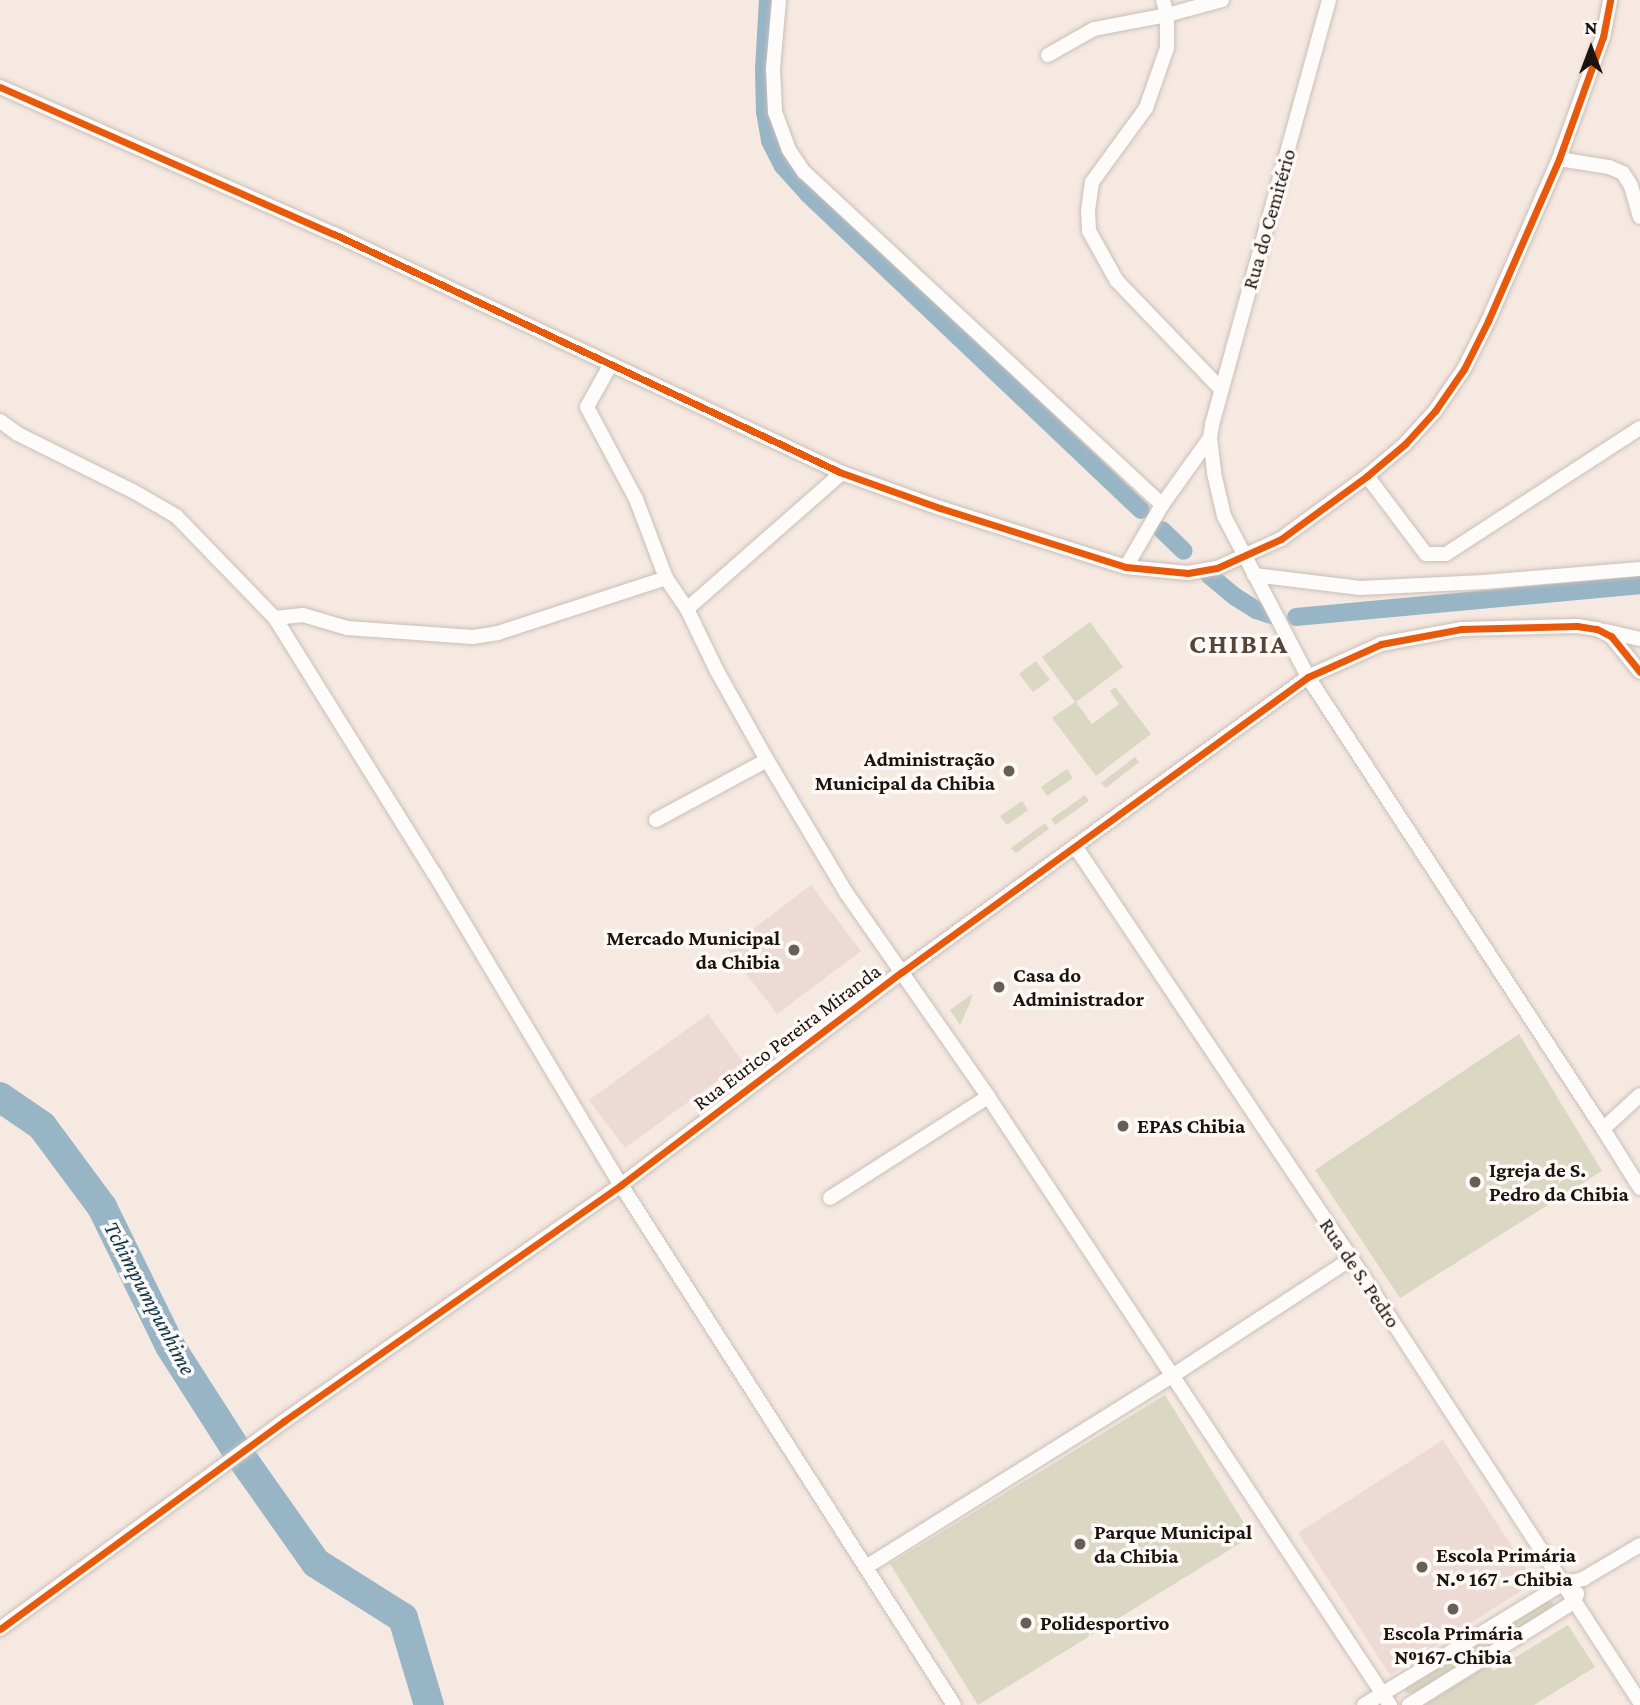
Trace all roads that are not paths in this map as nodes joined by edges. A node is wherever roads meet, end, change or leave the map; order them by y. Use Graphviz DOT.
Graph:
graph roads {
  1 [pos="779,0"];
  2 [pos="1163,0"];
  3 [pos="1222,0"];
  4 [pos="1329,0"];
  5 [pos="1610,0"];
  6 [pos="1167,15"];
  7 [pos="1048,55"];
  8 [pos="0,87"];
  9 [pos="1559,159"];
  10 [pos="1640,216"];
  11 [pos="611,364"];
  12 [pos="1220,388"];
  13 [pos="0,421"];
  14 [pos="1640,428"];
  15 [pos="1210,439"];
  16 [pos="842,473"];
  17 [pos="1367,476"];
  18 [pos="1162,505"];
  19 [pos="1243,557"];
  20 [pos="1126,567"];
  21 [pos="1640,569"];
  22 [pos="1254,575"];
  23 [pos="666,578"];
  24 [pos="687,609"];
  25 [pos="275,618"];
  26 [pos="1597,629"];
  27 [pos="1640,639"];
  28 [pos="1640,672"];
  29 [pos="1308,677"];
  30 [pos="767,760"];
  31 [pos="656,820"];
  32 [pos="1075,846"];
  33 [pos="902,972"];
  34 [pos="1640,1095"];
  35 [pos="988,1097"];
  36 [pos="1603,1129"];
  37 [pos="621,1185"];
  38 [pos="1640,1188"];
  39 [pos="830,1198"];
  40 [pos="1351,1259"];
  41 [pos="1172,1376"];
  42 [pos="1640,1545"];
  43 [pos="866,1567"];
  44 [pos="1583,1579"];
  45 [pos="1562,1584"];
  46 [pos="1574,1602"];
  47 [pos="0,1629"];
  48 [pos="1387,1699"];
  49 [pos="1640,1702"];
  50 [pos="954,1705"];
  51 [pos="1364,1705"];
  52 [pos="1409,1705"];
  1 -- 18 [label="street"];
  2 -- 6 [label="street"];
  3 -- 6 [label="street"];
  4 -- 12 [label="street, Rua do Cemitério"];
  5 -- 9 [label="street"];
  6 -- 7 [label="street"];
  6 -- 12 [label="street"];
  8 -- 11 [label="street"];
  9 -- 10 [label="street"];
  9 -- 17 [label="street"];
  11 -- 16 [label="street"];
  11 -- 23 [label="street"];
  12 -- 15 [label="street, Rua do Cemitério"];
  13 -- 25 [label="street"];
  14 -- 17 [label="street"];
  15 -- 18 [label="street"];
  15 -- 19 [label="street"];
  16 -- 20 [label="street"];
  16 -- 24 [label="street"];
  17 -- 19 [label="street"];
  18 -- 20 [label="street"];
  19 -- 20 [label="street"];
  19 -- 22 [label="street"];
  21 -- 22 [label="street"];
  22 -- 29 [label="street"];
  23 -- 24 [label="street"];
  23 -- 25 [label="street"];
  24 -- 30 [label="street"];
  25 -- 37 [label="street"];
  26 -- 27 [label="street, Rua Eurico Pereira Miranda"];
  26 -- 28 [label="street"];
  26 -- 29 [label="street, Rua Eurico Pereira Miranda"];
  29 -- 32 [label="street, Rua Eurico Pereira Miranda"];
  29 -- 36 [label="street"];
  30 -- 31 [label="street"];
  30 -- 33 [label="street"];
  32 -- 33 [label="street, Rua Eurico Pereira Miranda"];
  32 -- 40 [label="street, Rua de S. Pedro"];
  33 -- 35 [label="street"];
  33 -- 37 [label="street, Rua Eurico Pereira Miranda"];
  34 -- 36 [label="street"];
  35 -- 39 [label="street"];
  35 -- 41 [label="street"];
  36 -- 38 [label="street"];
  37 -- 43 [label="street"];
  37 -- 47 [label="street, Rua Eurico Pereira Miranda"];
  40 -- 41 [label="street"];
  40 -- 45 [label="street, Rua de S. Pedro"];
  41 -- 43 [label="street"];
  41 -- 48 [label="street"];
  42 -- 44 [label="street"];
  43 -- 50 [label="street"];
  44 -- 45 [label="street"];
  44 -- 46 [label="street"];
  45 -- 46 [label="street, Rua de S. Pedro"];
  45 -- 48 [label="street"];
  46 -- 49 [label="street, Rua de S. Pedro"];
  46 -- 52 [label="street"];
  48 -- 51 [label="street"];
}
